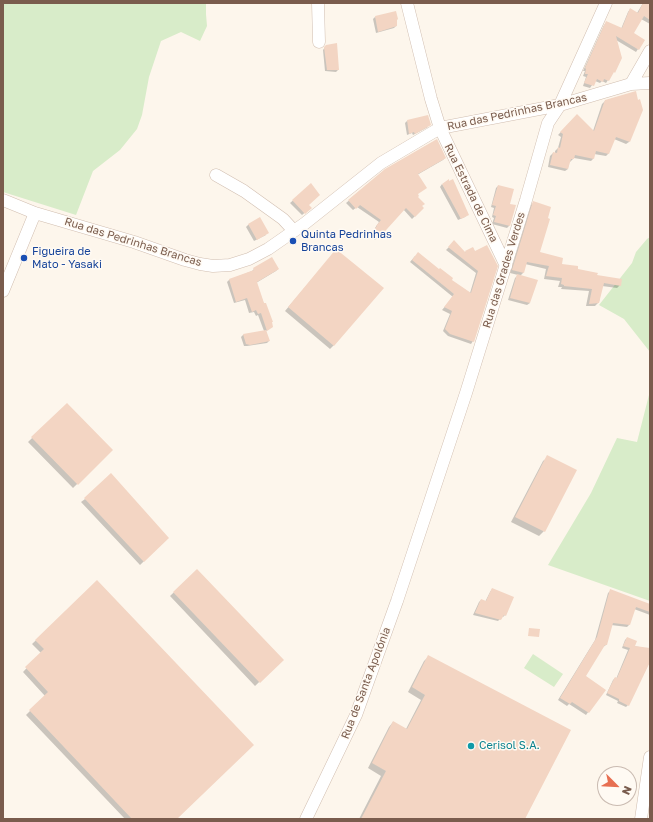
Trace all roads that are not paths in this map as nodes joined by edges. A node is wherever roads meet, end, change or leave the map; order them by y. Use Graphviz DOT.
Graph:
graph roads {
  1 [pos="318,3"];
  2 [pos="407,3"];
  3 [pos="606,3"];
  4 [pos="319,42"];
  5 [pos="650,51"];
  6 [pos="650,83"];
  7 [pos="631,84"];
  8 [pos="560,105"];
  9 [pos="440,128"];
  10 [pos="216,175"];
  11 [pos="3,200"];
  12 [pos="35,213"];
  13 [pos="294,231"];
  14 [pos="506,266"];
  15 [pos="3,291"];
  16 [pos="416,544"];
  17 [pos="650,757"];
  18 [pos="306,819"];
  19 [pos="641,819"];
  1 -- 4 [label="street"];
  2 -- 9 [label="street, Rua Estrada de Cima"];
  3 -- 8 [label="street, Rua das Grades Verdes"];
  5 -- 7 [label="street"];
  6 -- 7 [label="street, Rua das Pedrinhas Brancas"];
  7 -- 8 [label="street, Rua das Pedrinhas Brancas"];
  8 -- 9 [label="street, Rua das Pedrinhas Brancas"];
  8 -- 14 [label="street, Rua das Grades Verdes"];
  9 -- 13 [label="street, Rua das Pedrinhas Brancas"];
  9 -- 14 [label="street, Rua Estrada de Cima"];
  10 -- 13 [label="street"];
  11 -- 12 [label="street, Rua das Pedrinhas Brancas"];
  12 -- 13 [label="street, Rua das Pedrinhas Brancas"];
  12 -- 15 [label="street"];
  14 -- 16 [label="street, Rua das Grades Verdes"];
  16 -- 18 [label="street, Rua de Santa Apolónia"];
  17 -- 19 [label="street"];
}
